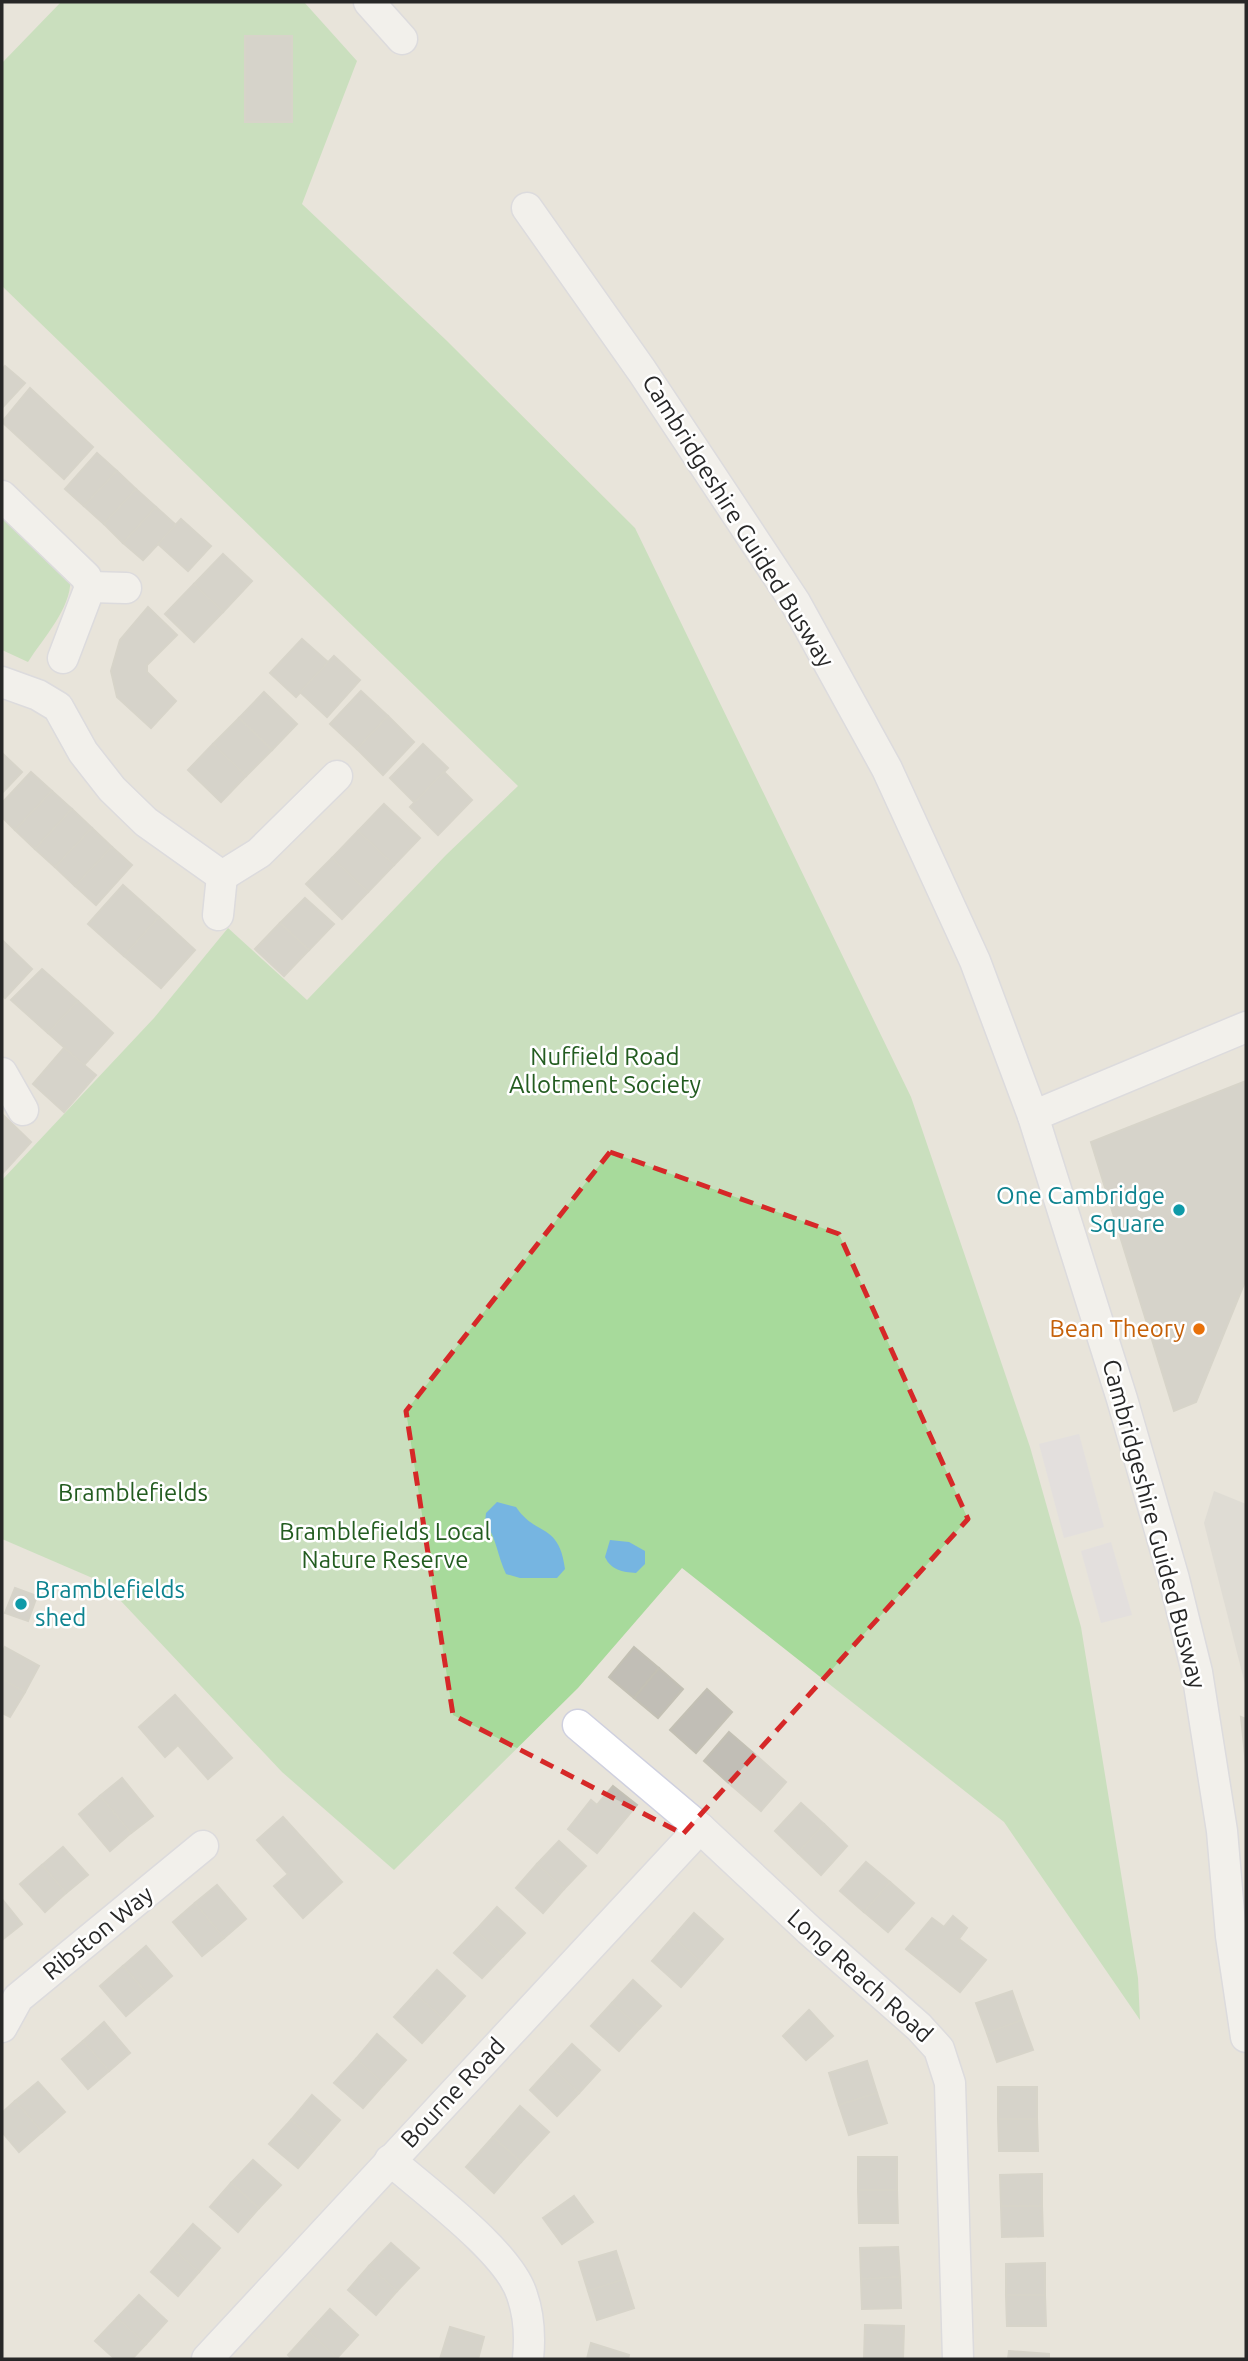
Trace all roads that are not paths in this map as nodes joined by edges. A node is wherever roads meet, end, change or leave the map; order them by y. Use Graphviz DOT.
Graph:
graph roads {
  1 [pos="369,2"];
  2 [pos="402,39"];
  3 [pos="527,208"];
  4 [pos="2,496"];
  5 [pos="90,587"];
  6 [pos="126,587"];
  7 [pos="63,658"];
  8 [pos="2,682"];
  9 [pos="337,776"];
  10 [pos="222,876"];
  11 [pos="218,915"];
  12 [pos="1246,1027"];
  13 [pos="2,1073"];
  14 [pos="23,1110"];
  15 [pos="1033,1116"];
  16 [pos="578,1725"];
  17 [pos="700,1828"];
  18 [pos="203,1846"];
  19 [pos="1231,1936"];
  20 [pos="1246,1970"];
  21 [pos="2,2028"];
  22 [pos="1245,2029"];
  23 [pos="390,2160"];
  24 [pos="207,2359"];
  25 [pos="528,2359"];
  26 [pos="958,2359"];
  1 -- 2 [label="street"];
  3 -- 15 [label="street, Cambridgeshire Guided Busway"];
  4 -- 5 [label="street"];
  5 -- 6 [label="street"];
  5 -- 7 [label="street"];
  8 -- 10 [label="street"];
  9 -- 10 [label="street"];
  10 -- 11 [label="street"];
  12 -- 15 [label="street"];
  13 -- 14 [label="street"];
  15 -- 19 [label="street, Cambridgeshire Guided Busway"];
  16 -- 17 [label="street, Long Reach Road"];
  17 -- 23 [label="street, Bourne Road"];
  17 -- 26 [label="street, Long Reach Road"];
  18 -- 21 [label="street, Ribston Way"];
  19 -- 20 [label="street, Cambridgeshire Guided Busway"];
  19 -- 22 [label="street, Cambridgeshire Guided Busway"];
  23 -- 24 [label="street, Bourne Road"];
  23 -- 25 [label="street"];
}
